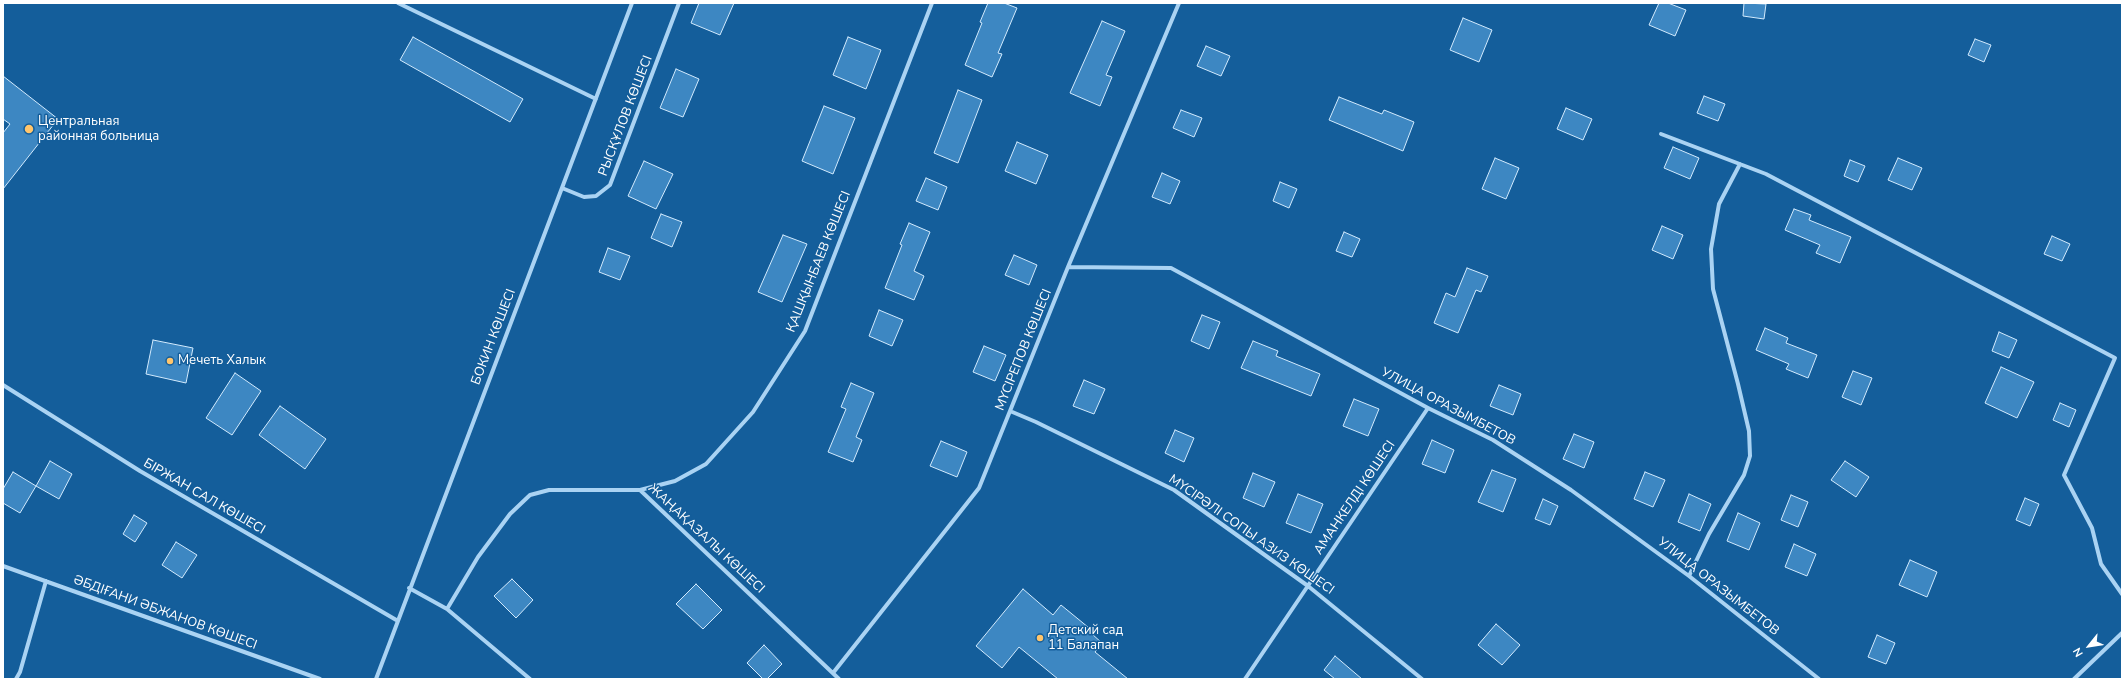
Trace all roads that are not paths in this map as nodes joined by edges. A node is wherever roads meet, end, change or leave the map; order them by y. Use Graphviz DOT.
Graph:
graph roads {
  1 [pos="398,3"];
  2 [pos="632,3"];
  3 [pos="679,3"];
  4 [pos="932,3"];
  5 [pos="1179,3"];
  6 [pos="596,100"];
  7 [pos="1661,134"];
  8 [pos="1740,164"];
  9 [pos="562,188"];
  10 [pos="1068,267"];
  11 [pos="3,385"];
  12 [pos="1428,408"];
  13 [pos="1010,411"];
  14 [pos="640,490"];
  15 [pos="3,566"];
  16 [pos="1689,576"];
  17 [pos="46,581"];
  18 [pos="1308,586"];
  19 [pos="409,588"];
  20 [pos="2122,594"];
  21 [pos="448,609"];
  22 [pos="398,621"];
  23 [pos="2122,633"];
  24 [pos="833,673"];
  25 [pos="16,679"];
  26 [pos="320,679"];
  27 [pos="376,679"];
  28 [pos="530,679"];
  29 [pos="839,679"];
  30 [pos="1245,679"];
  31 [pos="1422,679"];
  32 [pos="1819,679"];
  33 [pos="2074,679"];
  1 -- 6 [label="street"];
  2 -- 6 [label="street, БОКИН КӨШЕСІ"];
  3 -- 9 [label="street, РЫСҚҰЛОВ КӨШЕСІ"];
  4 -- 14 [label="street, ҚАШҚЫНБАЕВ КӨШЕСІ"];
  5 -- 10 [label="street, МҮСІРЕПОВ КӨШЕСІ"];
  6 -- 9 [label="street, БОКИН КӨШЕСІ"];
  7 -- 8 [label="street"];
  8 -- 16 [label="street"];
  8 -- 20 [label="street"];
  9 -- 19 [label="street, БОКИН КӨШЕСІ"];
  10 -- 12 [label="street, УЛИЦА ОРАЗЫМБЕТОВ"];
  10 -- 13 [label="street, МҮСІРЕПОВ КӨШЕСІ"];
  11 -- 22 [label="street, БІРЖАН САЛ КӨШЕСІ"];
  12 -- 16 [label="street, УЛИЦА ОРАЗЫМБЕТОВ"];
  12 -- 18 [label="street, АМАНКЕЛДІ КӨШЕСІ"];
  13 -- 18 [label="street, МҮСІРӘЛІ СОПЫ АЗИЗ КӨШЕСІ"];
  13 -- 24 [label="street, МҮСІРЕПОВ КӨШЕСІ"];
  14 -- 21 [label="street, ЖАҢАҚАЗАЛЫ КӨШЕСІ"];
  14 -- 24 [label="street, ЖАҢАҚАЗАЛЫ КӨШЕСІ"];
  15 -- 17 [label="street, ӘБДІҒАНИ ӘБЖАНОВ КӨШЕСІ"];
  16 -- 32 [label="street, УЛИЦА ОРАЗЫМБЕТОВ"];
  17 -- 25 [label="street"];
  17 -- 26 [label="street, ӘБДІҒАНИ ӘБЖАНОВ КӨШЕСІ"];
  18 -- 30 [label="street, АМАНКЕЛДІ КӨШЕСІ"];
  18 -- 31 [label="street, МҮСІРӘЛІ СОПЫ АЗИЗ КӨШЕСІ"];
  19 -- 21 [label="street"];
  19 -- 22 [label="street, БОКИН КӨШЕСІ"];
  21 -- 28 [label="street"];
  22 -- 27 [label="street, БОКИН КӨШЕСІ"];
  23 -- 33 [label="street"];
  24 -- 29 [label="street, ЖАҢАҚАЗАЛЫ КӨШЕСІ"];
}
